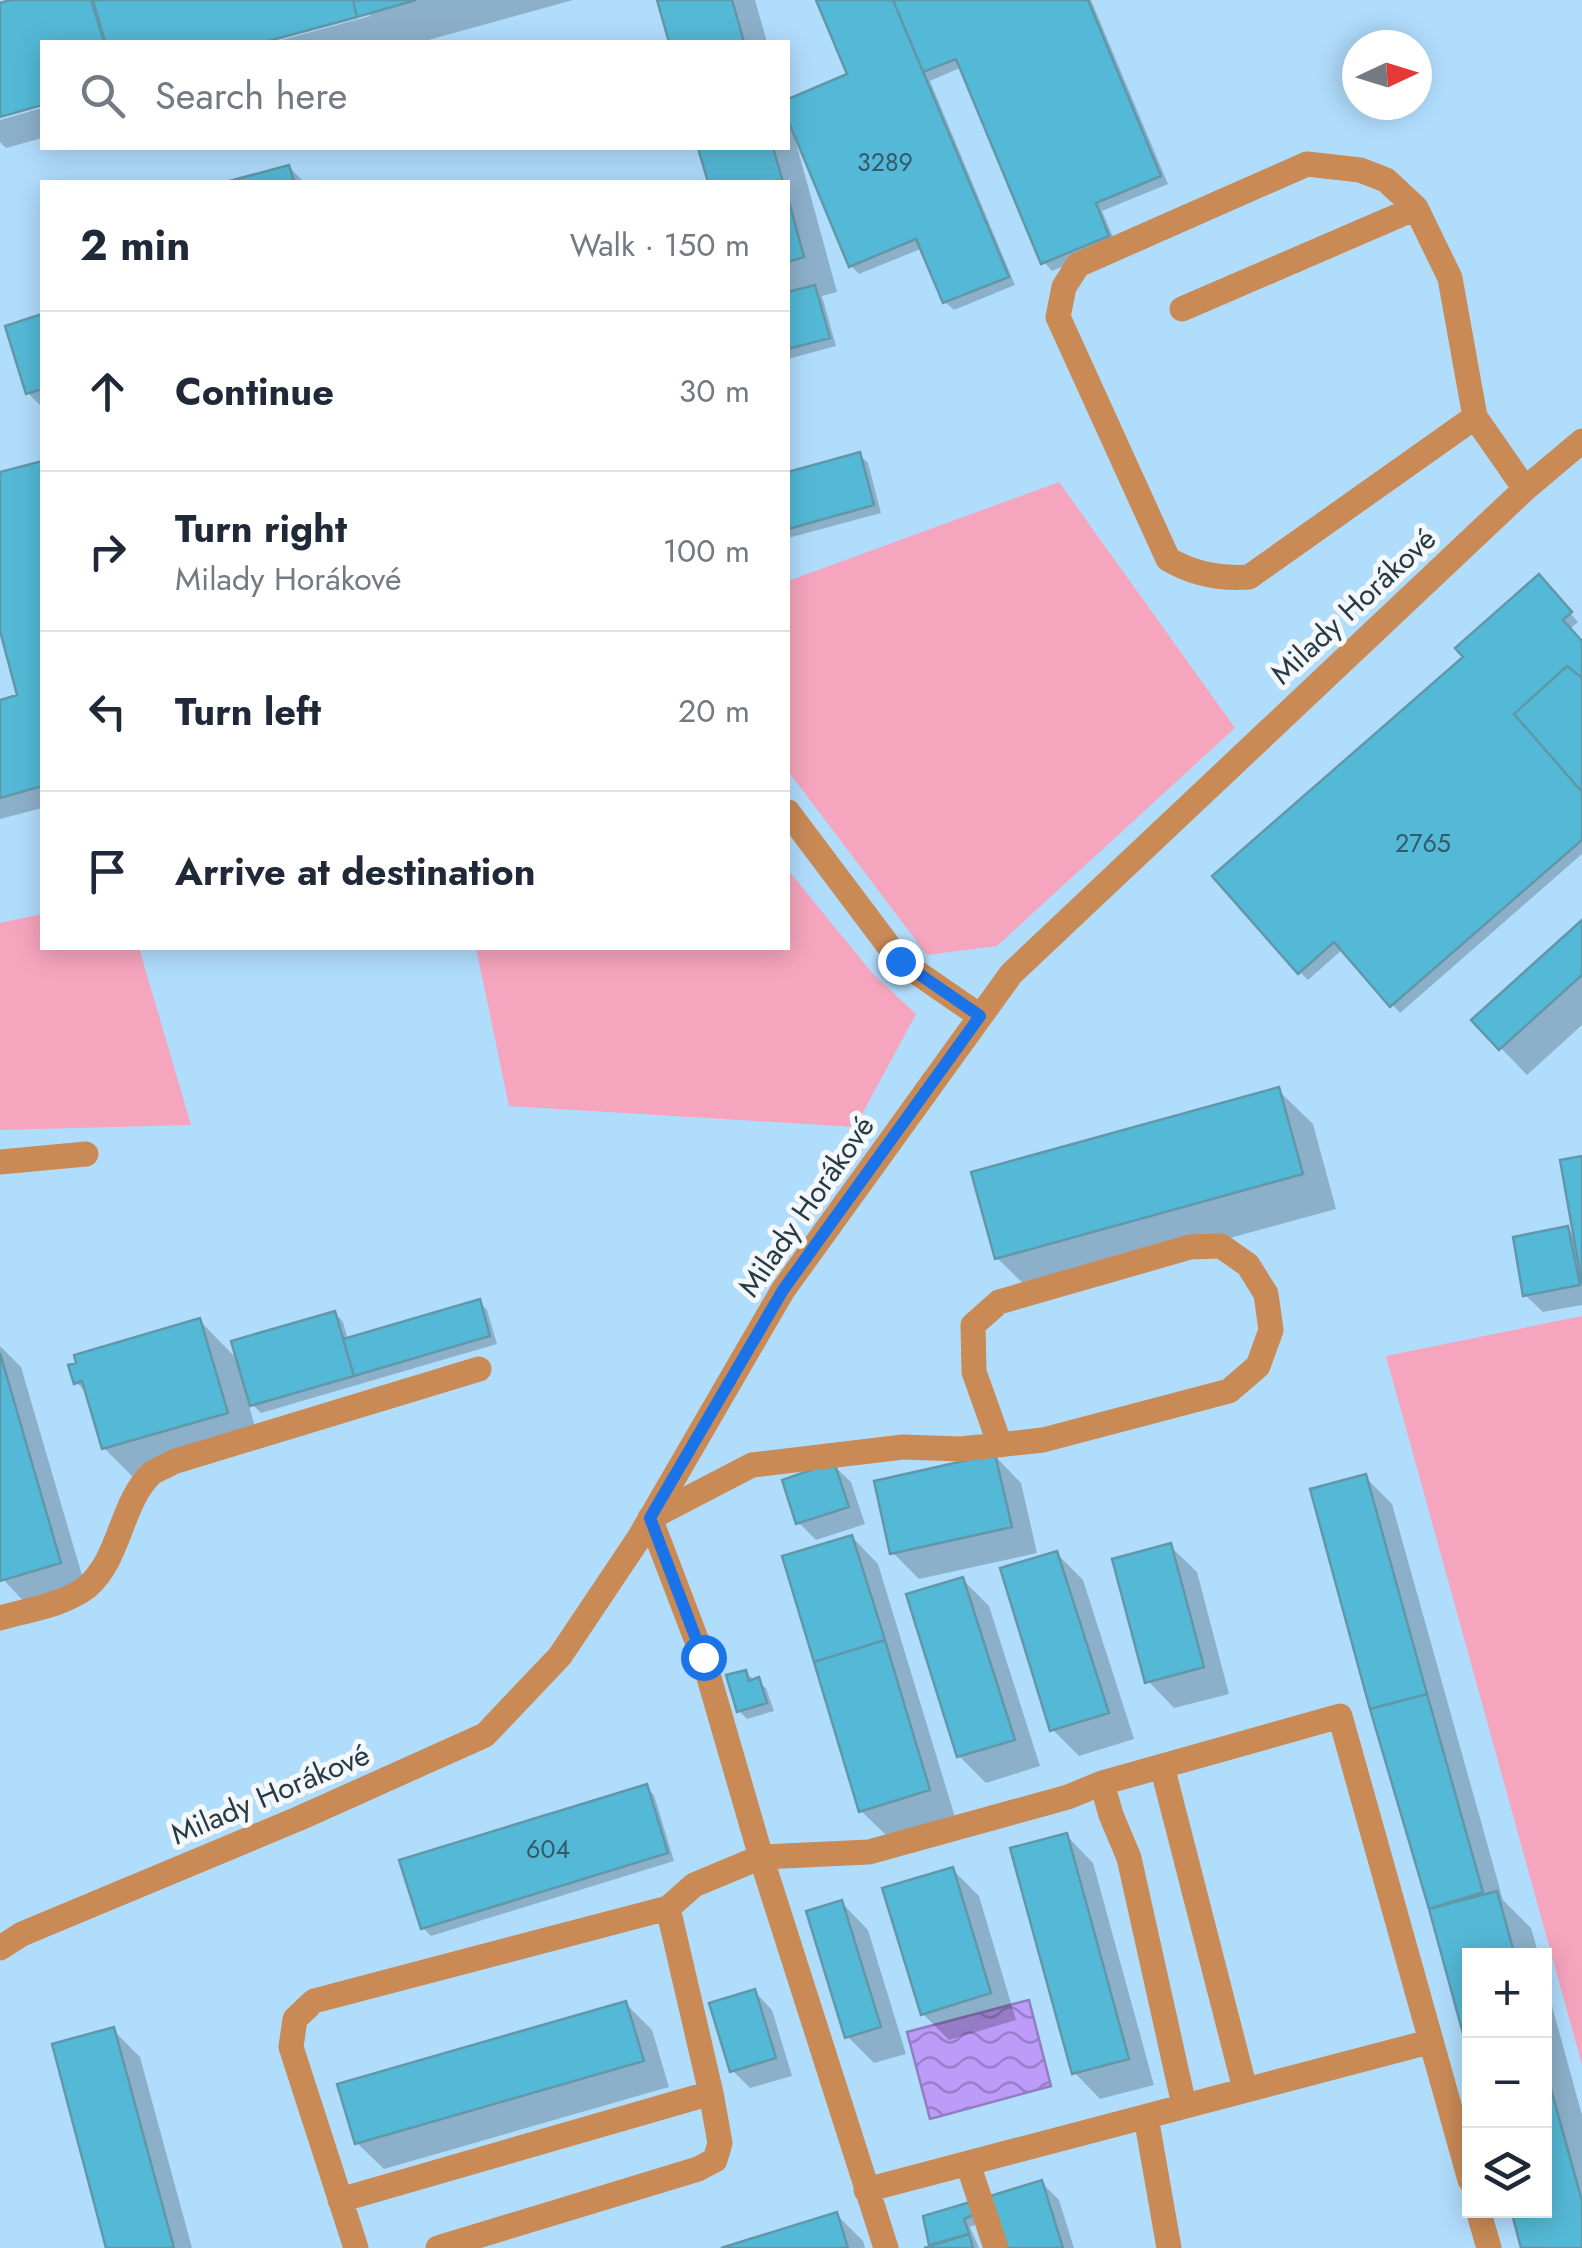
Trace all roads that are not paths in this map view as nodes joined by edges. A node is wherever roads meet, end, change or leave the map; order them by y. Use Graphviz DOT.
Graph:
graph roads {
  1 [pos="1416,208"];
  2 [pos="1182,309"];
  3 [pos="1474,417"];
  4 [pos="1582,441"];
  5 [pos="1525,488"];
  6 [pos="790,815"];
  7 [pos="980,1016"];
  8 [pos="86,1154"];
  9 [pos="0,1162"];
  10 [pos="478,1369"];
  11 [pos="1000,1445"];
  12 [pos="650,1518"];
  13 [pos="0,1618"];
  14 [pos="1162,1766"];
  15 [pos="1102,1783"];
  16 [pos="761,1857"];
  17 [pos="668,1908"];
  18 [pos="0,1948"];
  19 [pos="1430,2042"];
  20 [pos="1244,2089"];
  21 [pos="711,2093"];
  22 [pos="1184,2105"];
  23 [pos="1146,2117"];
  24 [pos="1462,2152"];
  25 [pos="968,2164"];
  26 [pos="866,2190"];
  27 [pos="340,2200"];
  28 [pos="1480,2218"];
  29 [pos="356,2248"];
  30 [pos="438,2248"];
  31 [pos="886,2248"];
  32 [pos="996,2248"];
  33 [pos="1169,2248"];
  34 [pos="1489,2248"];
  1 -- 2 [label="street"];
  1 -- 3 [label="street"];
  1 -- 3 [label="street"];
  3 -- 5 [label="street"];
  4 -- 5 [label="street, Milady Horákové"];
  5 -- 7 [label="street, Milady Horákové"];
  6 -- 7 [label="street"];
  7 -- 12 [label="street, Milady Horákové"];
  8 -- 9 [label="street"];
  10 -- 13 [label="street"];
  11 -- 11 [label="street"];
  11 -- 12 [label="street"];
  12 -- 16 [label="street"];
  12 -- 18 [label="street, Milady Horákové"];
  14 -- 15 [label="street"];
  14 -- 19 [label="street"];
  14 -- 20 [label="street"];
  15 -- 16 [label="street"];
  15 -- 22 [label="street"];
  16 -- 17 [label="street"];
  16 -- 26 [label="street"];
  17 -- 21 [label="street"];
  17 -- 27 [label="street"];
  19 -- 20 [label="street"];
  19 -- 24 [label="street"];
  20 -- 22 [label="street"];
  21 -- 27 [label="street"];
  21 -- 30 [label="street"];
  22 -- 23 [label="street"];
  23 -- 25 [label="street"];
  23 -- 33 [label="street"];
  25 -- 26 [label="street"];
  25 -- 32 [label="street"];
  26 -- 31 [label="street"];
  27 -- 29 [label="street"];
  28 -- 34 [label="street"];
}
